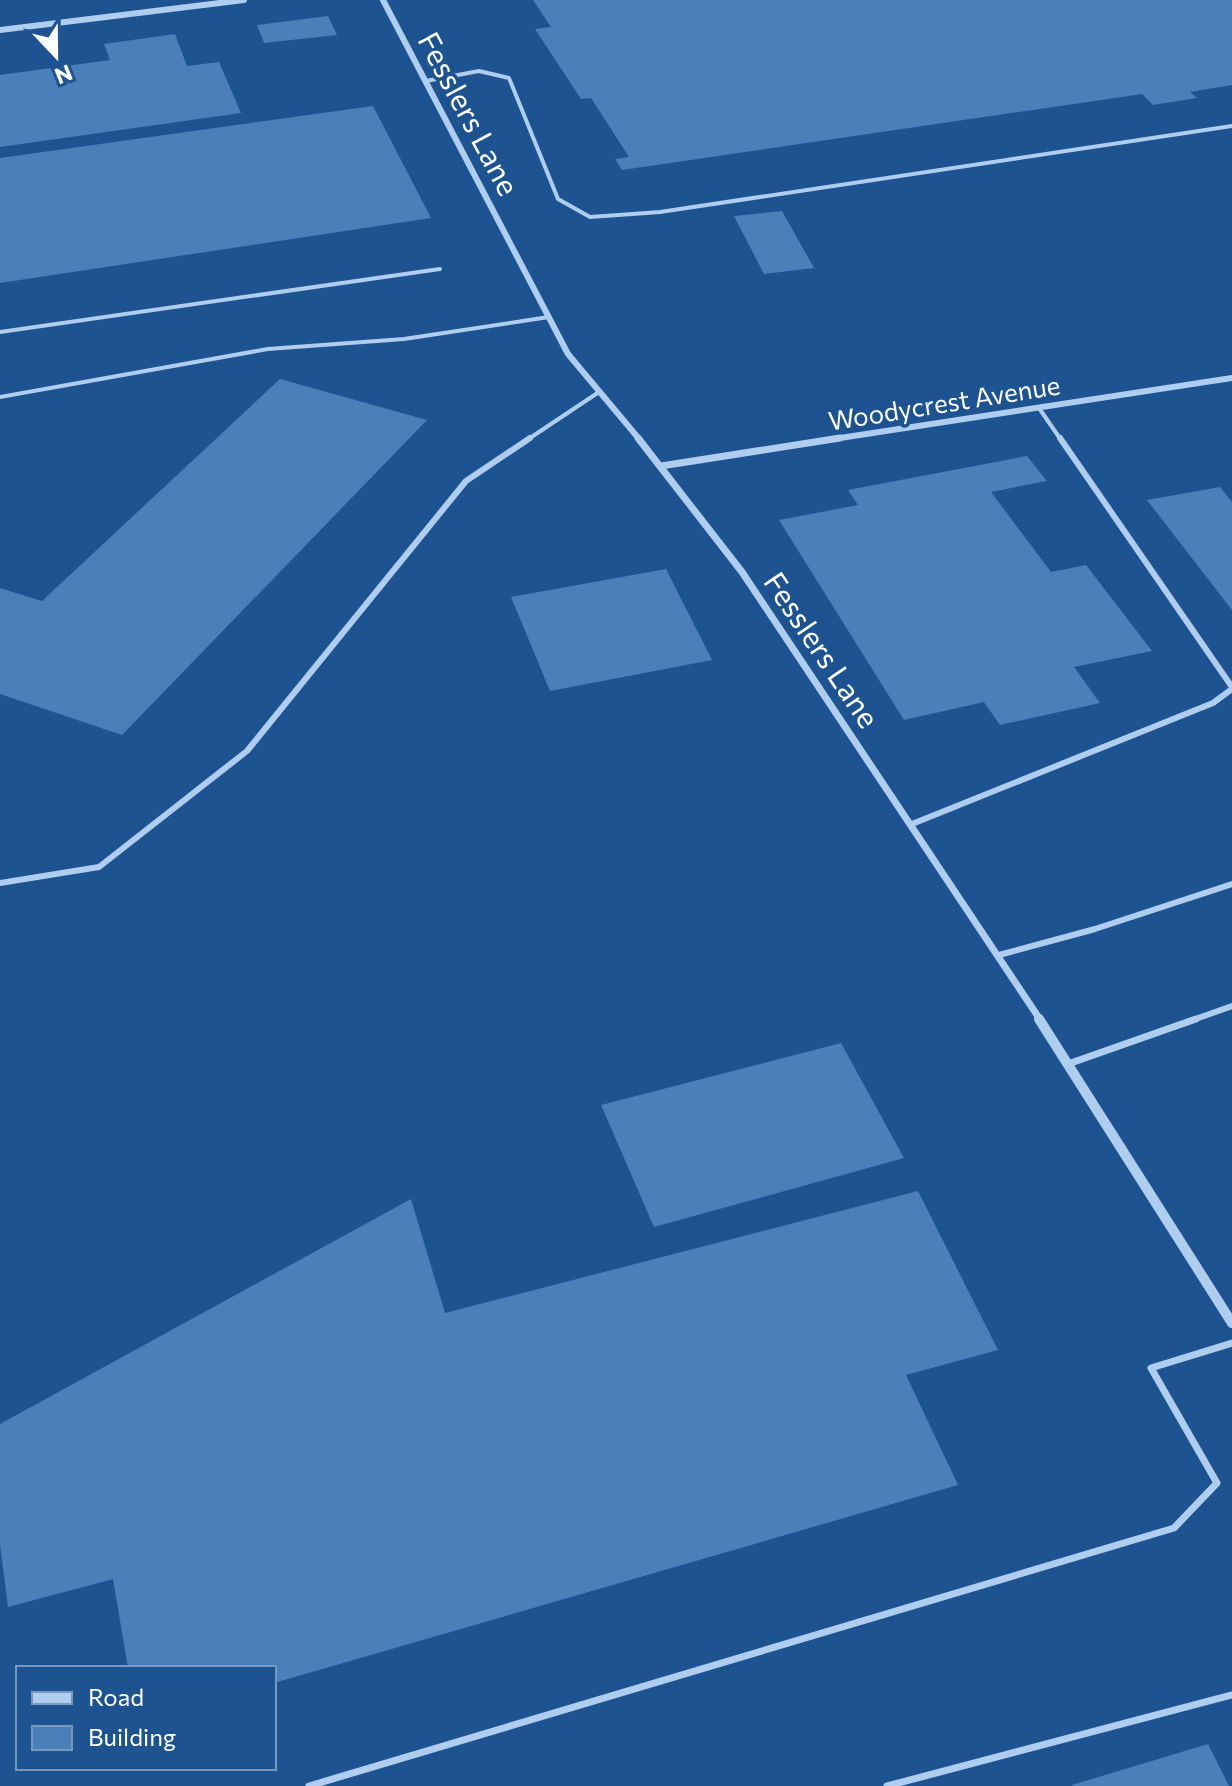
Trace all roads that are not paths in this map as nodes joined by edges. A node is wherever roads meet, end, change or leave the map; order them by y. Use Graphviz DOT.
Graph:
graph roads {
  1 [pos="244,0"];
  2 [pos="383,0"];
  3 [pos="0,30"];
  4 [pos="426,81"];
  5 [pos="1232,126"];
  6 [pos="440,269"];
  7 [pos="549,317"];
  8 [pos="0,332"];
  9 [pos="1232,378"];
  10 [pos="599,392"];
  11 [pos="0,397"];
  12 [pos="1039,408"];
  13 [pos="661,466"];
  14 [pos="1232,688"];
  15 [pos="912,824"];
  16 [pos="0,883"];
  17 [pos="1232,884"];
  18 [pos="999,955"];
  19 [pos="1232,1006"];
  20 [pos="1068,1064"];
  21 [pos="1232,1323"];
  22 [pos="1232,1343"];
  23 [pos="1232,1695"];
  24 [pos="309,1786"];
  25 [pos="887,1786"];
  1 -- 3 [label="street"];
  2 -- 4 [label="street, Fesslers Lane"];
  4 -- 5 [label="lane"];
  4 -- 7 [label="street, Fesslers Lane"];
  6 -- 8 [label="lane"];
  7 -- 10 [label="street, Fesslers Lane"];
  7 -- 11 [label="lane"];
  9 -- 12 [label="street, Woodycrest Avenue"];
  10 -- 13 [label="street, Fesslers Lane"];
  10 -- 16 [label="lane"];
  12 -- 13 [label="street, Woodycrest Avenue"];
  12 -- 14 [label="lane"];
  13 -- 15 [label="street, Fesslers Lane"];
  14 -- 15 [label="lane"];
  15 -- 18 [label="street, Fesslers Lane"];
  17 -- 18 [label="lane"];
  18 -- 20 [label="street, Fesslers Lane"];
  19 -- 20 [label="lane"];
  20 -- 21 [label="street, Fesslers Lane"];
  22 -- 24 [label="lane"];
  23 -- 25 [label="lane"];
}
